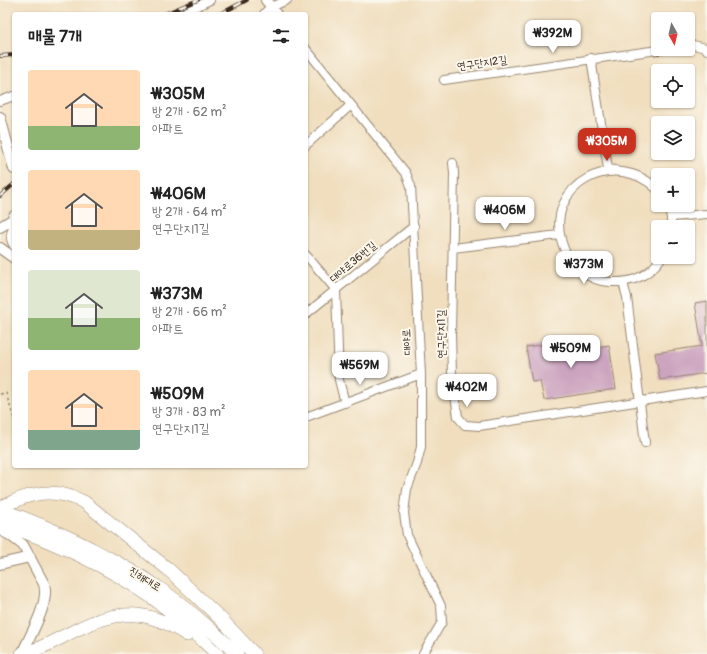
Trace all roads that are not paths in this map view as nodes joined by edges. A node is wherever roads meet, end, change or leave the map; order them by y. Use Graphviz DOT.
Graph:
graph roads {
  1 [pos="210,0"];
  2 [pos="287,0"];
  3 [pos="270,9"];
  4 [pos="185,12"];
  5 [pos="695,47"];
  6 [pos="707,50"];
  7 [pos="308,51"];
  8 [pos="651,51"];
  9 [pos="591,58"];
  10 [pos="444,80"];
  11 [pos="12,97"];
  12 [pos="0,101"];
  13 [pos="351,105"];
  14 [pos="0,117"];
  15 [pos="308,143"];
  16 [pos="12,162"];
  17 [pos="453,163"];
  18 [pos="616,170"];
  19 [pos="651,184"];
  20 [pos="669,212"];
  21 [pos="707,214"];
  22 [pos="671,217"];
  23 [pos="12,220"];
  24 [pos="414,226"];
  25 [pos="0,227"];
  26 [pos="12,230"];
  27 [pos="559,235"];
  28 [pos="12,243"];
  29 [pos="0,248"];
  30 [pos="453,248"];
  31 [pos="12,257"];
  32 [pos="308,257"];
  33 [pos="657,264"];
  34 [pos="623,283"];
  35 [pos="336,290"];
  36 [pos="308,312"];
  37 [pos="420,374"];
  38 [pos="707,391"];
  39 [pos="640,402"];
  40 [pos="345,403"];
  41 [pos="308,417"];
  42 [pos="645,443"];
  43 [pos="0,509"];
  44 [pos="0,523"];
  45 [pos="38,529"];
  46 [pos="0,530"];
  47 [pos="30,557"];
  48 [pos="0,564"];
  49 [pos="22,654"];
  50 [pos="212,654"];
  51 [pos="217,654"];
  52 [pos="237,654"];
  53 [pos="254,654"];
  54 [pos="423,654"];
  1 -- 4 [label="street"];
  2 -- 3 [label="street"];
  5 -- 6 [label="street"];
  7 -- 13 [label="street, 대야로"];
  8 -- 9 [label="street, 연구단지2길"];
  9 -- 10 [label="street, 연구단지2길"];
  9 -- 18 [label="street"];
  11 -- 12 [label="street"];
  13 -- 15 [label="street"];
  13 -- 24 [label="street, 대야로"];
  14 -- 16 [label="street"];
  17 -- 30 [label="street, 연구단지1길"];
  18 -- 19 [label="street"];
  18 -- 27 [label="street"];
  20 -- 22 [label="street"];
  21 -- 22 [label="street"];
  23 -- 25 [label="street"];
  24 -- 35 [label="street, 대야로36번길"];
  24 -- 37 [label="street, 대야로"];
  26 -- 28 [label="street"];
  27 -- 30 [label="street"];
  27 -- 34 [label="street"];
  29 -- 31 [label="street"];
  30 -- 39 [label="street, 연구단지1길"];
  32 -- 35 [label="street"];
  33 -- 34 [label="street"];
  34 -- 39 [label="street"];
  35 -- 36 [label="street, 대야로36번길"];
  35 -- 40 [label="street"];
  37 -- 40 [label="street"];
  37 -- 54 [label="street, 대야로"];
  38 -- 39 [label="street, 연구단지1길"];
  39 -- 42 [label="street"];
  40 -- 41 [label="street"];
  43 -- 45 [label="main road"];
  43 -- 53 [label="main road"];
  44 -- 45 [label="main road"];
  45 -- 51 [label="main road, 진해대로"];
  45 -- 52 [label="main road, 진해대로"];
  46 -- 47 [label="street"];
  47 -- 48 [label="street"];
  47 -- 49 [label="street"];
  49 -- 50 [label="main road"];
}
